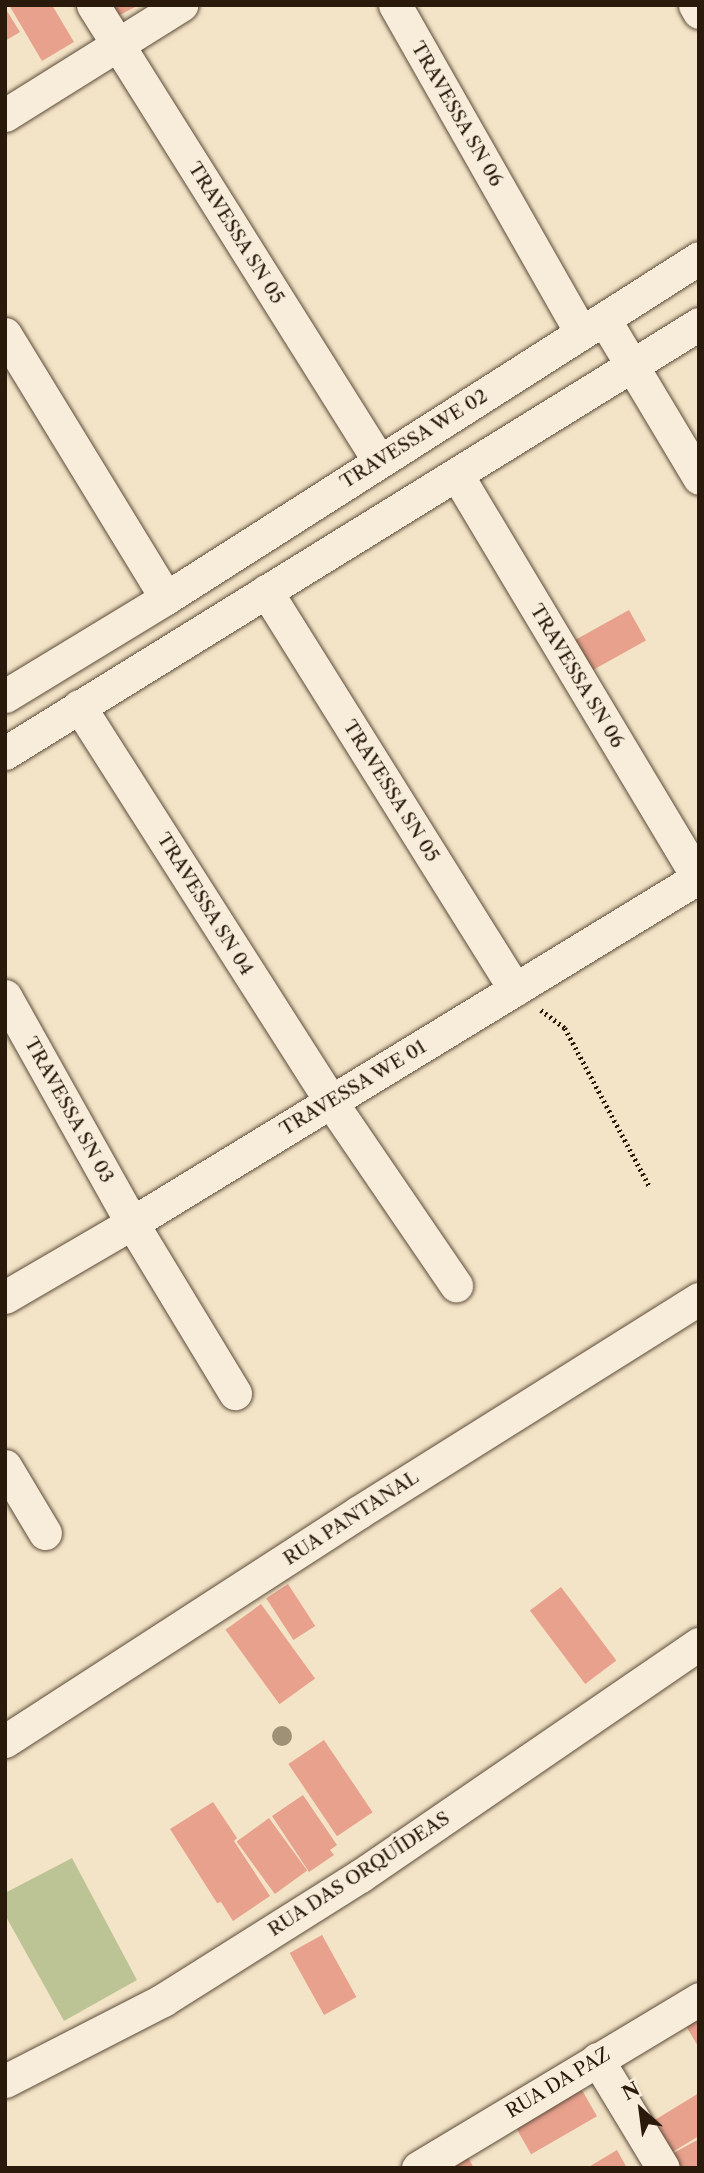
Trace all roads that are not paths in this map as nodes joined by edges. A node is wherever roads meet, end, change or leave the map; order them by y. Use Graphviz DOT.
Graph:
graph roads {
  1 [pos="93,5"];
  2 [pos="181,5"];
  3 [pos="395,5"];
  4 [pos="695,5"];
  5 [pos="699,12"];
  6 [pos="117,45"];
  7 [pos="5,115"];
  8 [pos="699,258"];
  9 [pos="699,324"];
  10 [pos="592,326"];
  11 [pos="5,334"];
  12 [pos="631,365"];
  13 [pos="379,461"];
  14 [pos="457,475"];
  15 [pos="699,478"];
  16 [pos="266,591"];
  17 [pos="166,598"];
  18 [pos="130,620"];
  19 [pos="154,661"];
  20 [pos="5,696"];
  21 [pos="79,706"];
  22 [pos="5,753"];
  23 [pos="698,877"];
  24 [pos="515,990"];
  25 [pos="5,996"];
  26 [pos="331,1102"];
  27 [pos="132,1223"];
  28 [pos="456,1285"];
  29 [pos="5,1297"];
  30 [pos="699,1299"];
  31 [pos="234,1393"];
  32 [pos="5,1466"];
  33 [pos="45,1533"];
  34 [pos="699,1644"];
  35 [pos="5,1741"];
  36 [pos="699,1999"];
  37 [pos="597,2059"];
  38 [pos="5,2081"];
  39 [pos="418,2168"];
  40 [pos="663,2168"];
  1 -- 6 [label="street, TRAVESSA SN 05"];
  2 -- 6 [label="street"];
  3 -- 10 [label="street, TRAVESSA SN 06"];
  4 -- 5 [label="street"];
  6 -- 7 [label="street"];
  6 -- 13 [label="street, TRAVESSA SN 05"];
  8 -- 10 [label="street, TRAVESSA WE 02"];
  9 -- 12 [label="street"];
  10 -- 12 [label="street, TRAVESSA SN 06"];
  10 -- 13 [label="street, TRAVESSA WE 02"];
  11 -- 17 [label="street"];
  12 -- 14 [label="street"];
  12 -- 15 [label="street, TRAVESSA SN 06"];
  13 -- 17 [label="street, TRAVESSA WE 02"];
  14 -- 16 [label="street"];
  14 -- 23 [label="street, TRAVESSA SN 06"];
  16 -- 19 [label="street"];
  16 -- 24 [label="street, TRAVESSA SN 05"];
  17 -- 18 [label="street, TRAVESSA WE 02"];
  18 -- 19 [label="street"];
  18 -- 20 [label="street, TRAVESSA WE 02"];
  19 -- 21 [label="street"];
  21 -- 22 [label="street"];
  21 -- 26 [label="street, TRAVESSA SN 04"];
  23 -- 24 [label="street, TRAVESSA WE 01"];
  24 -- 26 [label="street, TRAVESSA WE 01"];
  25 -- 27 [label="street, TRAVESSA SN 03"];
  26 -- 27 [label="street, TRAVESSA WE 01"];
  26 -- 28 [label="street, TRAVESSA SN 04"];
  27 -- 29 [label="street, TRAVESSA WE 01"];
  27 -- 31 [label="street, TRAVESSA SN 03"];
  30 -- 35 [label="street, RUA PANTANAL"];
  32 -- 33 [label="street"];
  34 -- 38 [label="street, RUA DAS ORQUÍDEAS"];
  36 -- 37 [label="street, RUA DA PAZ"];
  37 -- 39 [label="street, RUA DA PAZ"];
  37 -- 40 [label="street"];
}
